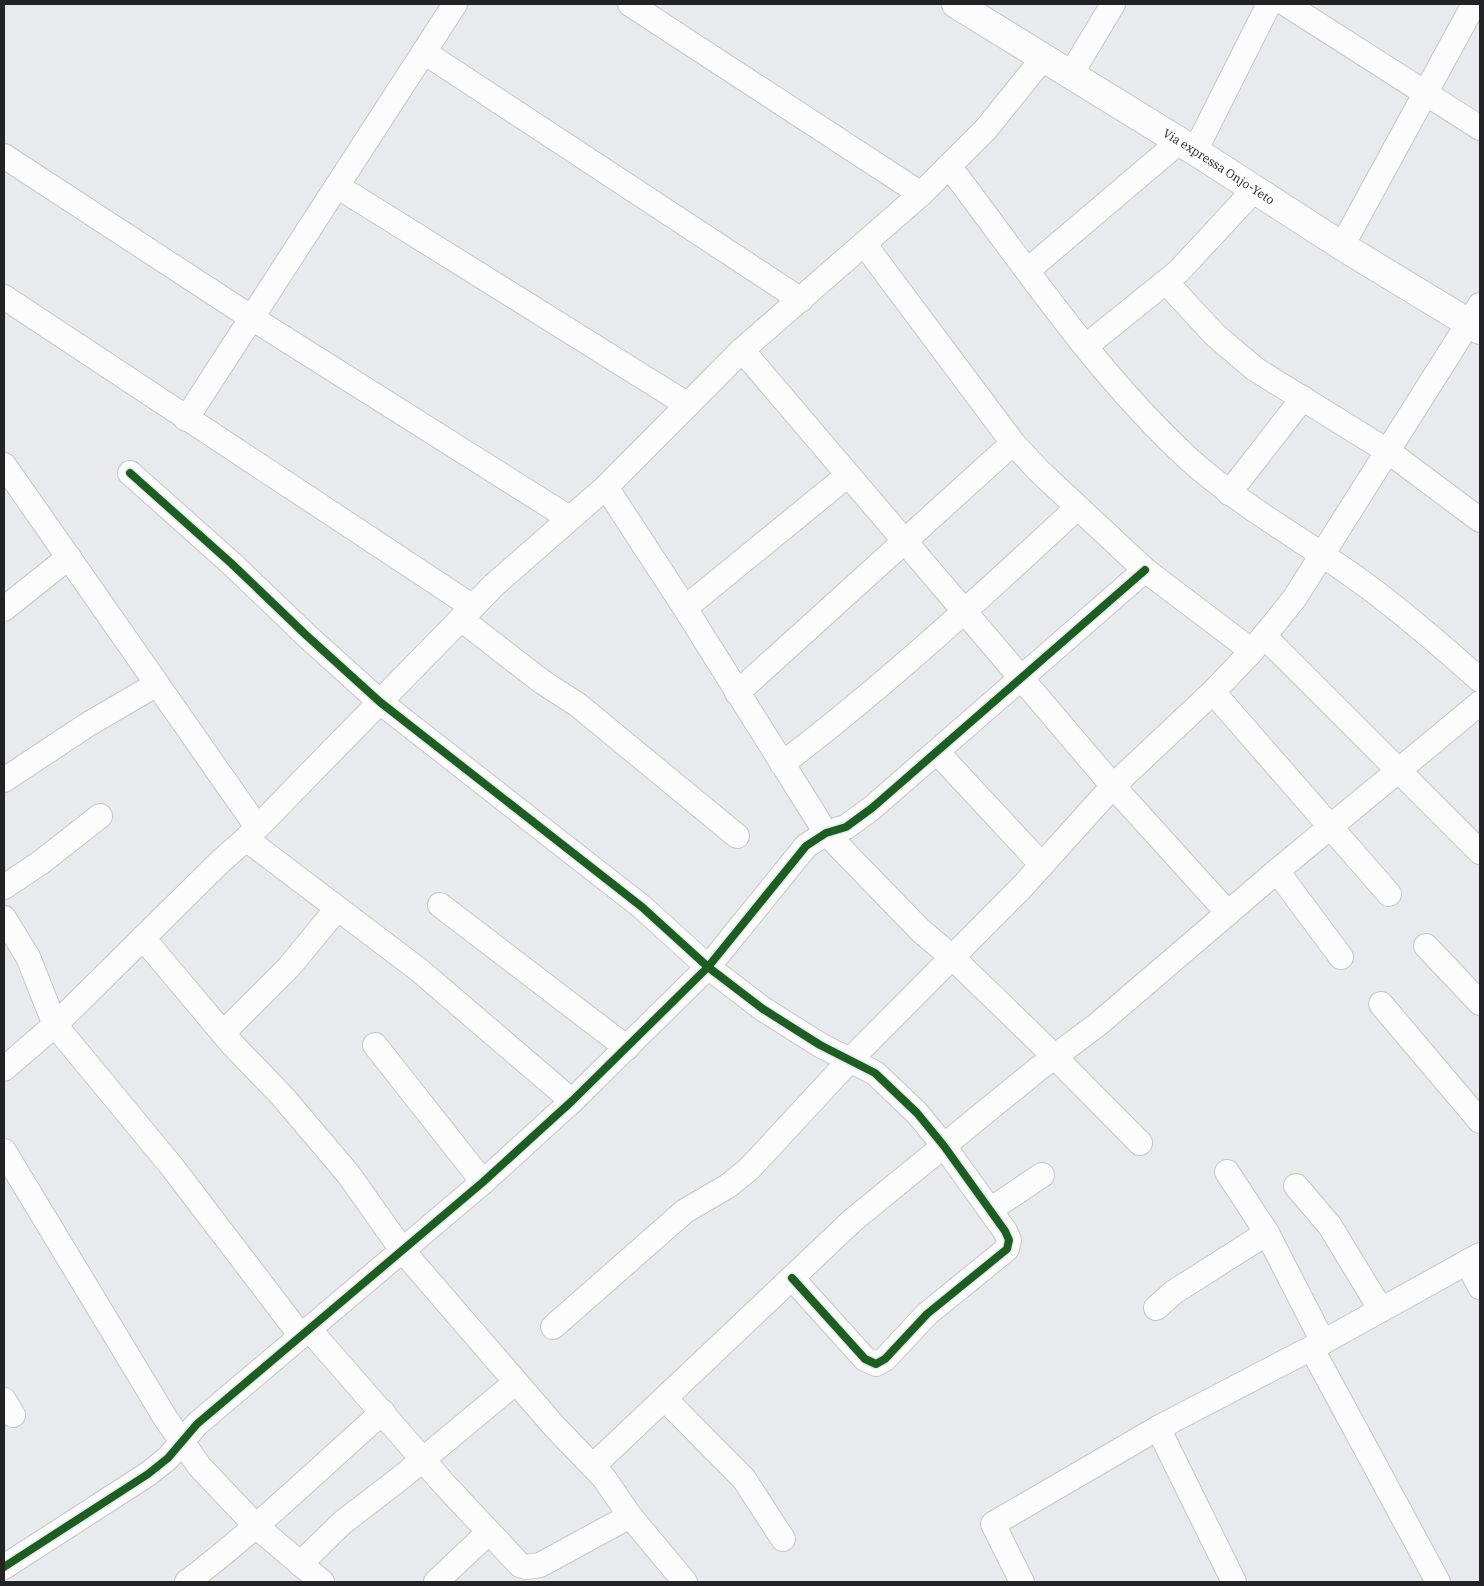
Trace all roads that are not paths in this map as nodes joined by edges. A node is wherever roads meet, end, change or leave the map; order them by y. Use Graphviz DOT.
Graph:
graph roads {
  1 [pos="455,4"];
  2 [pos="630,4"];
  3 [pos="1113,4"];
  4 [pos="1269,4"];
  5 [pos="1286,4"];
  6 [pos="1474,4"];
  7 [pos="969,7"];
  8 [pos="424,52"];
  9 [pos="1044,57"];
  10 [pos="1071,74"];
  11 [pos="1424,93"];
  12 [pos="1480,128"];
  13 [pos="1188,146"];
  14 [pos="4,156"];
  15 [pos="949,166"];
  16 [pos="337,186"];
  17 [pos="1255,189"];
  18 [pos="921,194"];
  19 [pos="865,245"];
  20 [pos="1342,246"];
  21 [pos="1028,270"];
  22 [pos="1166,282"];
  23 [pos="4,298"];
  24 [pos="801,300"];
  25 [pos="252,318"];
  26 [pos="1477,319"];
  27 [pos="1086,346"];
  28 [pos="742,350"];
  29 [pos="1303,398"];
  30 [pos="688,405"];
  31 [pos="186,419"];
  32 [pos="1013,443"];
  33 [pos="1388,452"];
  34 [pos="130,473"];
  35 [pos="848,475"];
  36 [pos="7,477"];
  37 [pos="606,487"];
  38 [pos="1228,493"];
  39 [pos="1077,508"];
  40 [pos="570,518"];
  41 [pos="1480,520"];
  42 [pos="905,542"];
  43 [pos="1322,556"];
  44 [pos="69,557"];
  45 [pos="1145,570"];
  46 [pos="685,608"];
  47 [pos="4,609"];
  48 [pos="965,612"];
  49 [pos="467,613"];
  50 [pos="1258,644"];
  51 [pos="1022,679"];
  52 [pos="1480,680"];
  53 [pos="157,684"];
  54 [pos="1213,692"];
  55 [pos="737,693"];
  56 [pos="380,702"];
  57 [pos="1480,702"];
  58 [pos="937,752"];
  59 [pos="782,764"];
  60 [pos="1399,769"];
  61 [pos="4,780"];
  62 [pos="1113,786"];
  63 [pos="100,816"];
  64 [pos="1332,828"];
  65 [pos="251,833"];
  66 [pos="826,834"];
  67 [pos="737,836"];
  68 [pos="1480,852"];
  69 [pos="1042,865"];
  70 [pos="1277,871"];
  71 [pos="4,887"];
  72 [pos="1389,894"];
  73 [pos="440,905"];
  74 [pos="336,910"];
  75 [pos="1228,913"];
  76 [pos="4,918"];
  77 [pos="144,938"];
  78 [pos="1426,946"];
  79 [pos="1341,957"];
  80 [pos="953,958"];
  81 [pos="708,967"];
  82 [pos="1480,1003"];
  83 [pos="1381,1004"];
  84 [pos="55,1025"];
  85 [pos="223,1033"];
  86 [pos="375,1045"];
  87 [pos="627,1048"];
  88 [pos="1055,1056"];
  89 [pos="850,1060"];
  90 [pos="4,1070"];
  91 [pos="572,1101"];
  92 [pos="1480,1121"];
  93 [pos="1140,1143"];
  94 [pos="944,1146"];
  95 [pos="4,1150"];
  96 [pos="1227,1172"];
  97 [pos="1042,1175"];
  98 [pos="484,1182"];
  99 [pos="1296,1186"];
  100 [pos="990,1210"];
  101 [pos="1267,1233"];
  102 [pos="402,1250"];
  103 [pos="1474,1259"];
  104 [pos="792,1278"];
  105 [pos="1480,1287"];
  106 [pos="1156,1308"];
  107 [pos="1381,1310"];
  108 [pos="553,1327"];
  109 [pos="305,1332"];
  110 [pos="1318,1346"];
  111 [pos="515,1383"];
  112 [pos="665,1399"];
  113 [pos="383,1412"];
  114 [pos="1158,1428"];
  115 [pos="182,1440"];
  116 [pos="424,1458"];
  117 [pos="593,1466"];
  118 [pos="630,1516"];
  119 [pos="257,1527"];
  120 [pos="488,1532"];
  121 [pos="783,1539"];
  122 [pos="300,1564"];
  123 [pos="4,1567"];
  124 [pos="187,1582"];
  125 [pos="322,1582"];
  126 [pos="436,1582"];
  127 [pos="685,1582"];
  128 [pos="1022,1582"];
  129 [pos="1234,1582"];
  130 [pos="1438,1582"];
  1 -- 8 [label="street"];
  2 -- 18 [label="street"];
  3 -- 10 [label="street"];
  4 -- 13 [label="street"];
  5 -- 11 [label="street"];
  6 -- 11 [label="street"];
  7 -- 9 [label="main road, Via expressa Onjo-Yeto"];
  8 -- 16 [label="street"];
  8 -- 24 [label="street"];
  9 -- 10 [label="main road, Via expressa Onjo-Yeto"];
  9 -- 15 [label="street"];
  10 -- 13 [label="main road, Via expressa Onjo-Yeto"];
  11 -- 12 [label="street"];
  11 -- 20 [label="street"];
  13 -- 17 [label="main road, Via expressa Onjo-Yeto"];
  13 -- 21 [label="street"];
  14 -- 25 [label="street"];
  15 -- 18 [label="street"];
  15 -- 21 [label="street"];
  16 -- 25 [label="street"];
  16 -- 30 [label="street"];
  17 -- 20 [label="main road, Via expressa Onjo-Yeto"];
  17 -- 22 [label="street"];
  18 -- 19 [label="street"];
  19 -- 24 [label="street"];
  19 -- 32 [label="street"];
  20 -- 26 [label="main road, Via expressa Onjo-Yeto"];
  21 -- 27 [label="street"];
  22 -- 27 [label="street"];
  22 -- 29 [label="street"];
  23 -- 31 [label="street"];
  24 -- 28 [label="street"];
  25 -- 31 [label="street"];
  25 -- 40 [label="street"];
  26 -- 33 [label="street"];
  27 -- 38 [label="street"];
  28 -- 30 [label="street"];
  28 -- 35 [label="street"];
  29 -- 33 [label="street"];
  29 -- 38 [label="street"];
  30 -- 37 [label="street"];
  31 -- 49 [label="street"];
  32 -- 39 [label="street"];
  32 -- 42 [label="street"];
  33 -- 41 [label="street"];
  33 -- 43 [label="street"];
  34 -- 56 [label="street"];
  35 -- 42 [label="street"];
  35 -- 46 [label="street"];
  36 -- 44 [label="street"];
  37 -- 40 [label="street"];
  37 -- 46 [label="street"];
  38 -- 43 [label="street"];
  39 -- 45 [label="street"];
  39 -- 48 [label="street"];
  40 -- 49 [label="street"];
  42 -- 48 [label="street"];
  42 -- 55 [label="street"];
  43 -- 50 [label="street"];
  43 -- 52 [label="street"];
  44 -- 47 [label="street"];
  44 -- 53 [label="street"];
  45 -- 50 [label="street"];
  45 -- 51 [label="street"];
  46 -- 55 [label="street"];
  48 -- 51 [label="street"];
  48 -- 59 [label="street"];
  49 -- 56 [label="street"];
  49 -- 67 [label="street"];
  50 -- 54 [label="street"];
  50 -- 60 [label="street"];
  51 -- 58 [label="street"];
  51 -- 62 [label="street"];
  53 -- 61 [label="street"];
  53 -- 65 [label="street"];
  54 -- 62 [label="street"];
  54 -- 64 [label="street"];
  55 -- 59 [label="street"];
  56 -- 65 [label="street"];
  56 -- 81 [label="street"];
  57 -- 60 [label="street"];
  58 -- 66 [label="street"];
  58 -- 69 [label="street"];
  59 -- 66 [label="street"];
  60 -- 64 [label="street"];
  60 -- 68 [label="street"];
  62 -- 69 [label="street"];
  62 -- 75 [label="street"];
  63 -- 71 [label="street"];
  64 -- 70 [label="street"];
  64 -- 72 [label="street"];
  65 -- 74 [label="street"];
  65 -- 77 [label="street"];
  66 -- 80 [label="street"];
  66 -- 81 [label="street"];
  69 -- 80 [label="street"];
  70 -- 75 [label="street"];
  70 -- 79 [label="street"];
  73 -- 87 [label="street"];
  74 -- 85 [label="street"];
  74 -- 91 [label="street"];
  75 -- 88 [label="street"];
  76 -- 84 [label="street"];
  77 -- 84 [label="street"];
  77 -- 85 [label="street"];
  78 -- 82 [label="street"];
  80 -- 88 [label="street"];
  80 -- 89 [label="street"];
  81 -- 87 [label="street"];
  81 -- 89 [label="street"];
  83 -- 92 [label="street"];
  84 -- 90 [label="street"];
  84 -- 109 [label="street"];
  85 -- 102 [label="street"];
  86 -- 98 [label="street"];
  87 -- 91 [label="street"];
  88 -- 93 [label="street"];
  88 -- 94 [label="street"];
  89 -- 94 [label="street"];
  89 -- 108 [label="street"];
  91 -- 98 [label="street"];
  94 -- 100 [label="street"];
  94 -- 104 [label="street"];
  95 -- 115 [label="street"];
  96 -- 101 [label="street"];
  97 -- 100 [label="street"];
  98 -- 102 [label="street"];
  99 -- 107 [label="street"];
  100 -- 104 [label="street"];
  101 -- 106 [label="street"];
  101 -- 110 [label="street"];
  102 -- 109 [label="street"];
  102 -- 111 [label="street"];
  103 -- 105 [label="street"];
  103 -- 107 [label="street"];
  104 -- 112 [label="street"];
  107 -- 110 [label="street"];
  109 -- 113 [label="street"];
  109 -- 115 [label="street"];
  110 -- 114 [label="street"];
  110 -- 130 [label="street"];
  111 -- 116 [label="street"];
  111 -- 117 [label="street"];
  112 -- 117 [label="street"];
  112 -- 121 [label="street"];
  113 -- 116 [label="street"];
  113 -- 119 [label="street"];
  114 -- 128 [label="street"];
  114 -- 129 [label="street"];
  115 -- 119 [label="street"];
  115 -- 123 [label="street"];
  116 -- 120 [label="street"];
  116 -- 122 [label="street"];
  117 -- 118 [label="street"];
  118 -- 120 [label="street"];
  118 -- 127 [label="street"];
  119 -- 122 [label="street"];
  119 -- 124 [label="street"];
  120 -- 126 [label="street"];
  122 -- 125 [label="street"];
}
